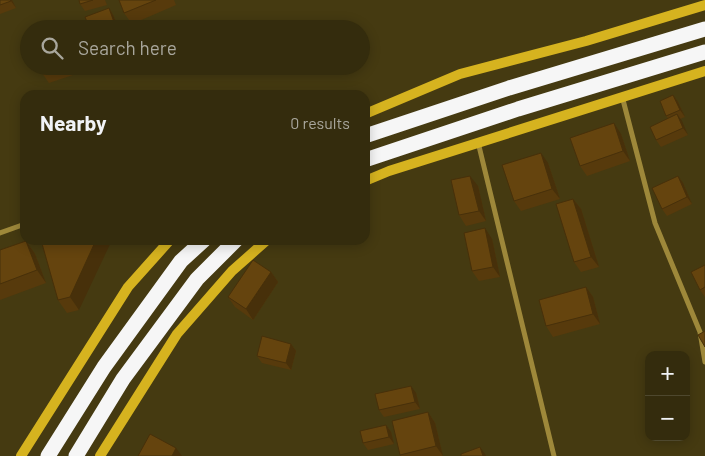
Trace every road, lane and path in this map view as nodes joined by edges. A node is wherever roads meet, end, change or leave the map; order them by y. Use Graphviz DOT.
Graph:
graph roads {
  1 [pos="705,5"];
  2 [pos="705,29"];
  3 [pos="705,52"];
  4 [pos="705,71"];
  5 [pos="622,96"];
  6 [pos="370,112"];
  7 [pos="370,134"];
  8 [pos="478,142"];
  9 [pos="370,158"];
  10 [pos="370,179"];
  11 [pos="20,226"];
  12 [pos="0,233"];
  13 [pos="166,245"];
  14 [pos="198,245"];
  15 [pos="231,245"];
  16 [pos="261,245"];
  17 [pos="705,362"];
  18 [pos="21,456"];
  19 [pos="48,456"];
  20 [pos="76,456"];
  21 [pos="100,456"];
  22 [pos="554,456"];
  1 -- 6 [label="street"];
  2 -- 7 [label="highway"];
  3 -- 9 [label="highway"];
  4 -- 5 [label="street"];
  5 -- 8 [label="street"];
  5 -- 17 [label="street"];
  8 -- 10 [label="street"];
  8 -- 22 [label="street"];
  11 -- 12 [label="street"];
  13 -- 18 [label="street"];
  14 -- 19 [label="highway"];
  15 -- 20 [label="highway"];
  16 -- 21 [label="street"];
}
